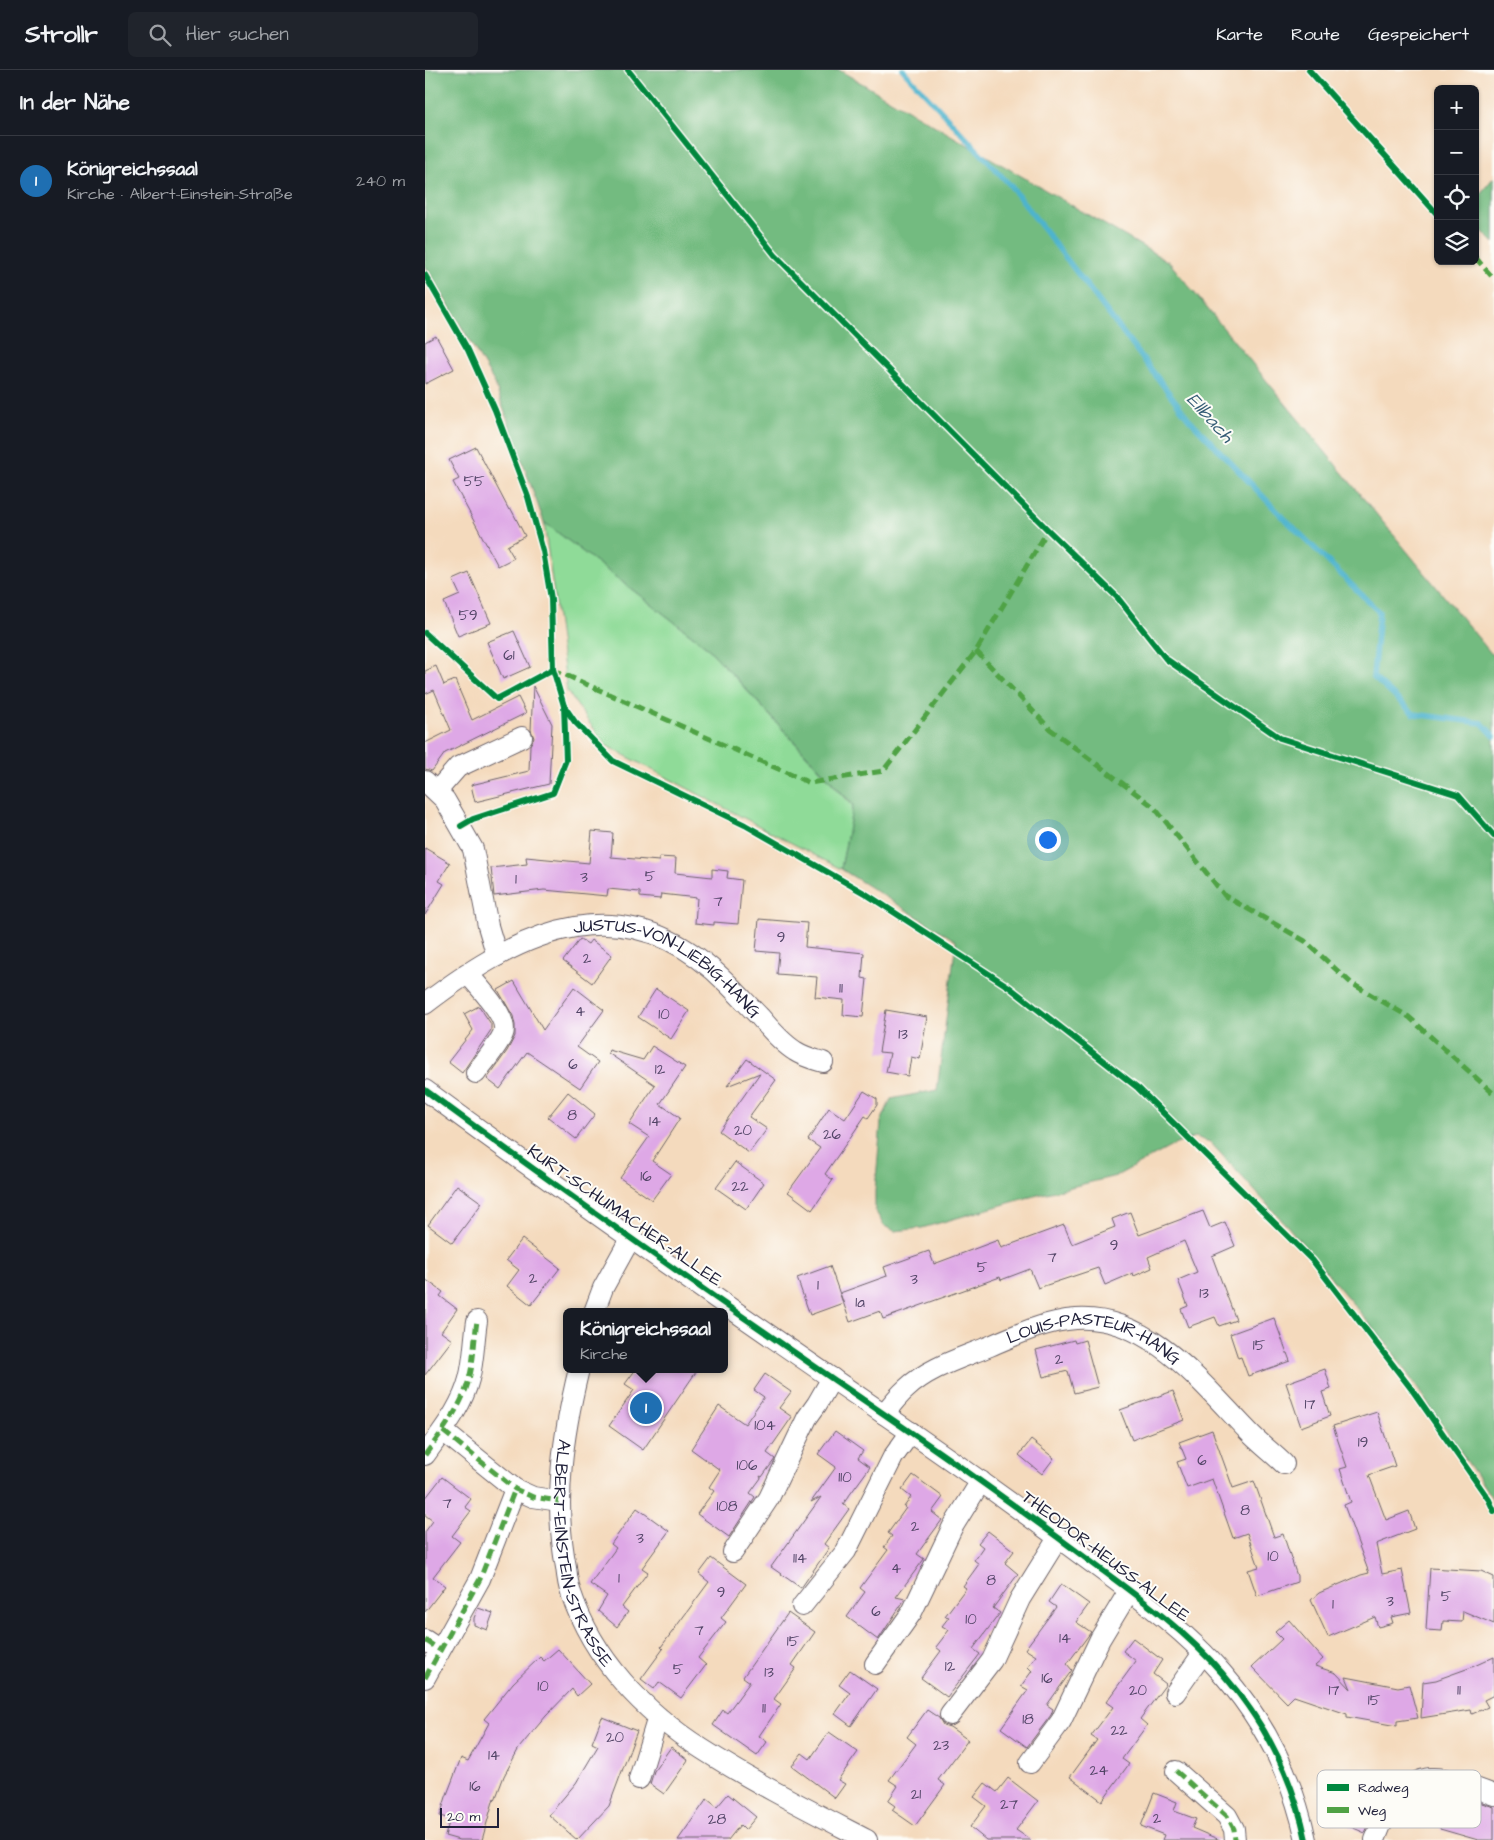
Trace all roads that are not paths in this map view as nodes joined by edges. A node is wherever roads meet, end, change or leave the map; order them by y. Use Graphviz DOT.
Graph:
graph roads {
  1 [pos="522,737"];
  2 [pos="431,786"];
  3 [pos="497,956"];
  4 [pos="467,973"];
  5 [pos="425,1004"];
  6 [pos="823,1062"];
  7 [pos="476,1073"];
  8 [pos="425,1090"];
  9 [pos="630,1239"];
  10 [pos="596,1308"];
  11 [pos="477,1321"];
  12 [pos="578,1373"];
  13 [pos="832,1378"];
  14 [pos="883,1414"];
  15 [pos="443,1431"];
  16 [pos="911,1432"];
  17 [pos="425,1455"];
  18 [pos="1284,1464"];
  19 [pos="981,1481"];
  20 [pos="515,1489"];
  21 [pos="559,1501"];
  22 [pos="1058,1538"];
  23 [pos="733,1552"];
  24 [pos="1129,1591"];
  25 [pos="802,1606"];
  26 [pos="433,1645"];
  27 [pos="1203,1652"];
  28 [pos="875,1664"];
  29 [pos="425,1678"];
  30 [pos="1175,1693"];
  31 [pos="950,1716"];
  32 [pos="659,1718"];
  33 [pos="1030,1763"];
  34 [pos="1176,1771"];
  35 [pos="639,1779"];
  36 [pos="1481,1791"];
  37 [pos="1494,1795"];
  38 [pos="1380,1828"];
  39 [pos="867,1840"];
  40 [pos="1235,1840"];
  41 [pos="1306,1840"];
  42 [pos="1375,1840"];
  1 -- 2 [label="street"];
  2 -- 3 [label="street"];
  3 -- 4 [label="street, JUSTUS-VON-LIEBIG-HANG"];
  3 -- 6 [label="street, JUSTUS-VON-LIEBIG-HANG"];
  4 -- 5 [label="street, JUSTUS-VON-LIEBIG-HANG"];
  4 -- 7 [label="street"];
  8 -- 9 [label="street, KURT-SCHUMACHER-ALLEE"];
  9 -- 10 [label="street"];
  9 -- 13 [label="street, KURT-SCHUMACHER-ALLEE"];
  11 -- 15 [label="street"];
  12 -- 21 [label="street, ALBERT-EINSTEIN-STRASSE"];
  13 -- 14 [label="street, KURT-SCHUMACHER-ALLEE"];
  13 -- 23 [label="street"];
  14 -- 16 [label="street, THEODOR-HEUSS-ALLEE"];
  14 -- 18 [label="street, LOUIS-PASTEUR-HANG"];
  15 -- 17 [label="street"];
  15 -- 20 [label="street"];
  16 -- 19 [label="street, THEODOR-HEUSS-ALLEE"];
  16 -- 25 [label="street"];
  19 -- 22 [label="street, THEODOR-HEUSS-ALLEE"];
  19 -- 28 [label="street"];
  20 -- 21 [label="street"];
  20 -- 26 [label="street"];
  21 -- 32 [label="street, ALBERT-EINSTEIN-STRASSE"];
  22 -- 24 [label="street, THEODOR-HEUSS-ALLEE"];
  22 -- 31 [label="street, THEODOR-HEUSS-ALLEE"];
  24 -- 27 [label="street, THEODOR-HEUSS-ALLEE"];
  24 -- 33 [label="street, THEODOR-HEUSS-ALLEE"];
  26 -- 29 [label="street"];
  27 -- 30 [label="street"];
  27 -- 41 [label="street, THEODOR-HEUSS-ALLEE"];
  32 -- 35 [label="street"];
  32 -- 39 [label="street, ALBERT-EINSTEIN-STRASSE"];
  34 -- 40 [label="street"];
  36 -- 37 [label="street"];
  38 -- 42 [label="street"];
}
